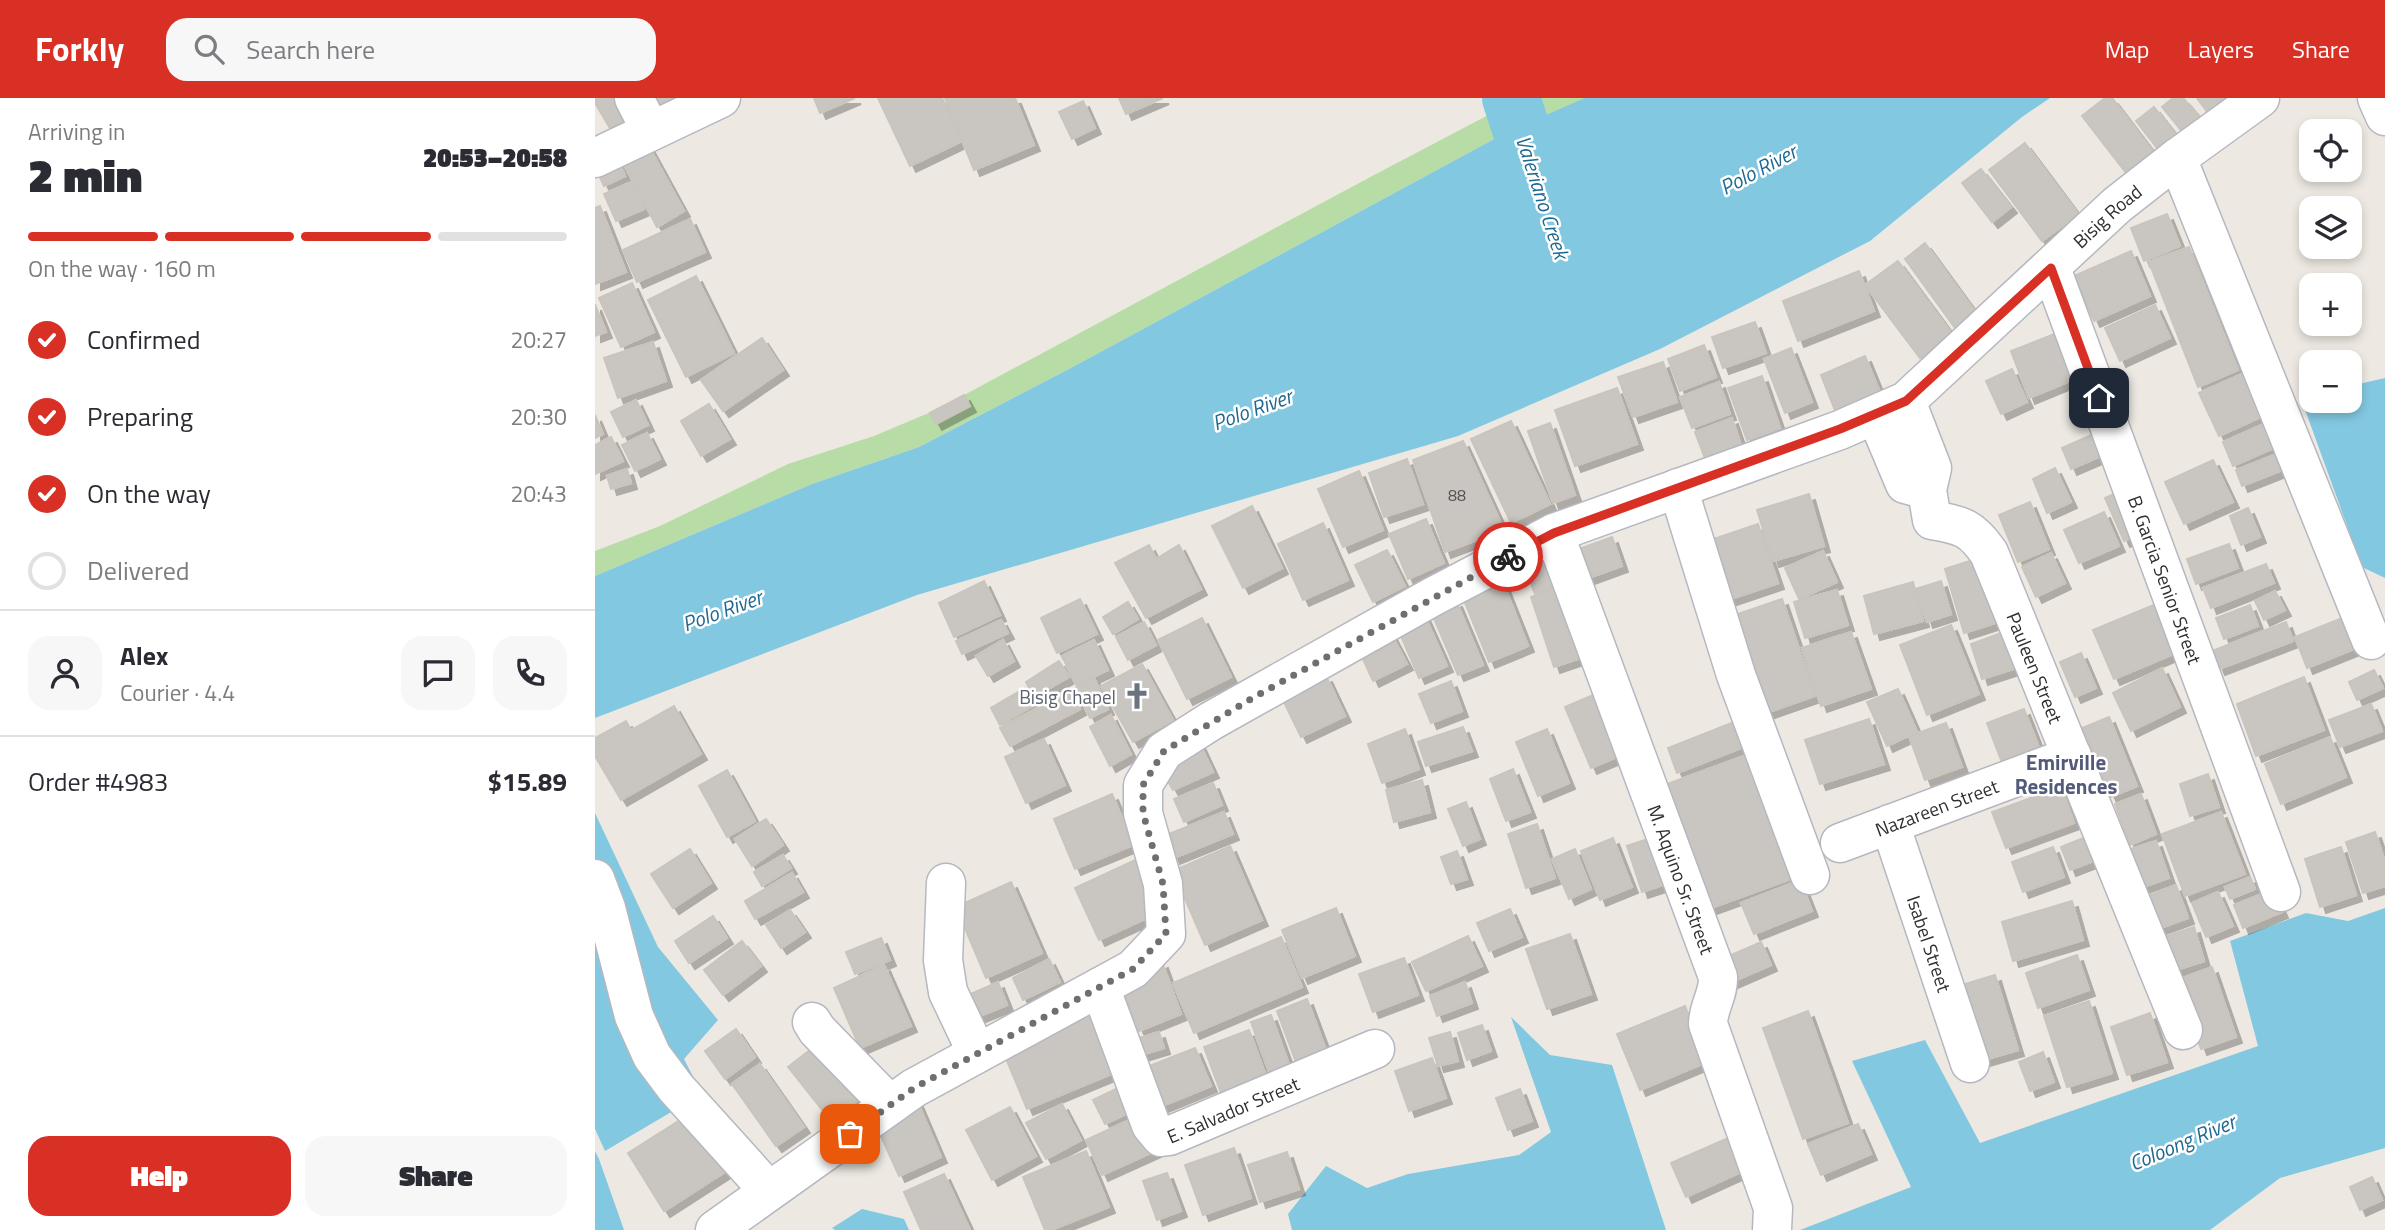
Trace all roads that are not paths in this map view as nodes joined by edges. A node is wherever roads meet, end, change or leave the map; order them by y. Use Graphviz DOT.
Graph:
graph roads {
  1 [pos="721,98"];
  2 [pos="2260,98"];
  3 [pos="2377,98"];
  4 [pos="642,114"];
  5 [pos="2385,116"];
  6 [pos="595,158"];
  7 [pos="2177,158"];
  8 [pos="2051,268"];
  9 [pos="1891,408"];
  10 [pos="1678,488"];
  11 [pos="1554,533"];
  12 [pos="2371,640"];
  13 [pos="2072,756"];
  14 [pos="1890,824"];
  15 [pos="1840,843"];
  16 [pos="1810,875"];
  17 [pos="595,879"];
  18 [pos="946,883"];
  19 [pos="2281,892"];
  20 [pos="1100,987"];
  21 [pos="812,1023"];
  22 [pos="2183,1030"];
  23 [pos="1375,1049"];
  24 [pos="977,1053"];
  25 [pos="1970,1063"];
  26 [pos="890,1105"];
  27 [pos="769,1191"];
  28 [pos="715,1230"];
  29 [pos="1772,1230"];
  1 -- 4 [label="street"];
  2 -- 7 [label="street, Bisig Road"];
  3 -- 5 [label="street"];
  4 -- 6 [label="street"];
  7 -- 8 [label="street, Bisig Road"];
  7 -- 12 [label="street"];
  8 -- 9 [label="street, Bisig Road"];
  8 -- 19 [label="street, B. Garcia Senior Street"];
  9 -- 10 [label="street, Bisig Road"];
  9 -- 13 [label="street, Pauleen Street"];
  10 -- 11 [label="street, Bisig Road"];
  10 -- 16 [label="street"];
  11 -- 20 [label="street, Bisig Road"];
  11 -- 29 [label="street, M. Aquino Sr. Street"];
  13 -- 14 [label="street, Nazareen Street"];
  13 -- 22 [label="street, Pauleen Street"];
  14 -- 15 [label="street, Nazareen Street"];
  14 -- 25 [label="street, Isabel Street"];
  17 -- 27 [label="street"];
  18 -- 24 [label="street"];
  20 -- 23 [label="street, E. Salvador Street"];
  20 -- 24 [label="street, Bisig Road"];
  21 -- 26 [label="street"];
  24 -- 26 [label="street, Bisig Road"];
  26 -- 27 [label="street, Bisig Road"];
  27 -- 28 [label="street, Bisig Road"];
}
